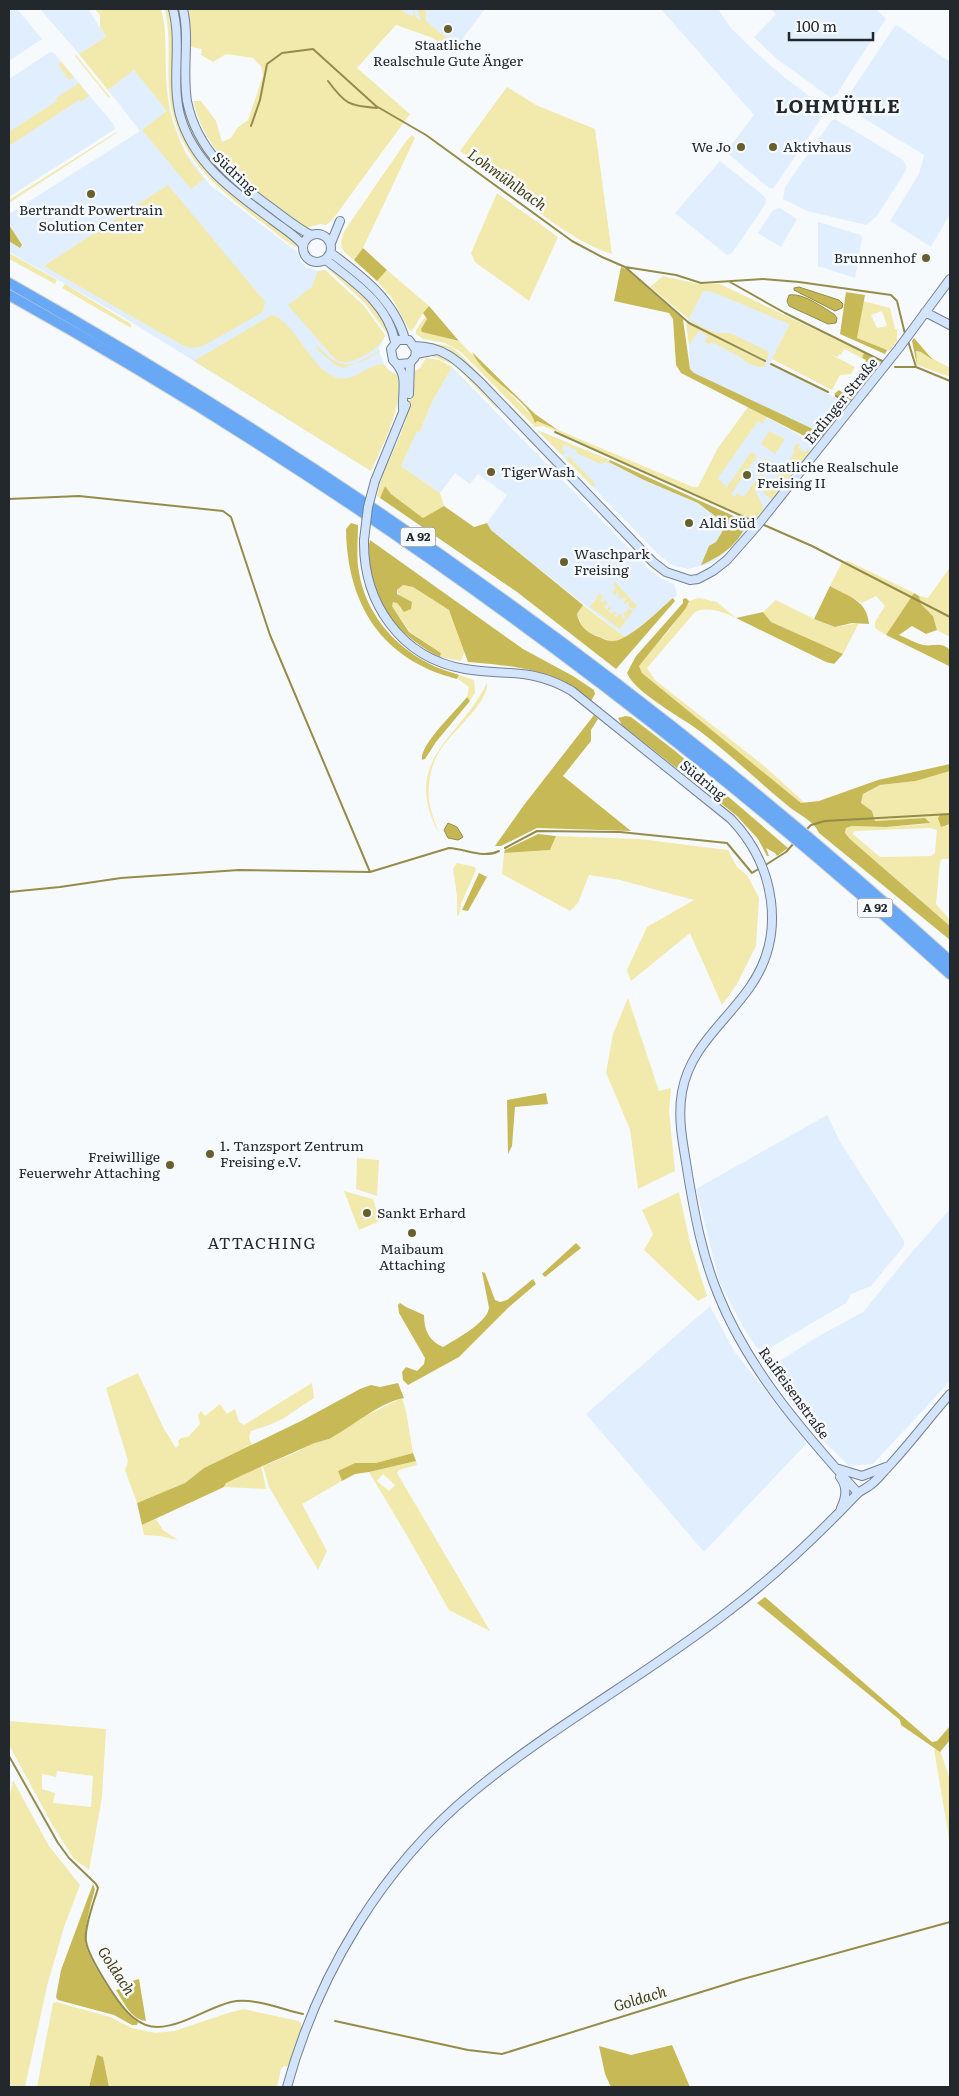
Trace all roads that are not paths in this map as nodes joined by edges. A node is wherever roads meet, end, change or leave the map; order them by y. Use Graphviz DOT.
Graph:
graph roads {
  1 [pos="173,9"];
  2 [pos="183,9"];
  3 [pos="311,235"];
  4 [pos="323,235"];
  5 [pos="330,243"];
  6 [pos="303,245"];
  7 [pos="331,252"];
  8 [pos="326,260"];
  9 [pos="950,279"];
  10 [pos="9,283"];
  11 [pos="9,295"];
  12 [pos="925,312"];
  13 [pos="950,325"];
  14 [pos="405,339"];
  15 [pos="395,342"];
  16 [pos="415,350"];
  17 [pos="410,363"];
  18 [pos="399,364"];
  19 [pos="403,409"];
  20 [pos="800,836"];
  21 [pos="950,961"];
  22 [pos="950,974"];
  23 [pos="690,1184"];
  24 [pos="950,1394"];
  25 [pos="890,1465"];
  26 [pos="834,1467"];
  27 [pos="858,1493"];
  28 [pos="834,1518"];
  29 [pos="287,2087"];
  1 -- 6 [label="main road, Südring"];
  2 -- 3 [label="main road, Südring"];
  3 -- 4 [label="main road"];
  3 -- 6 [label="main road"];
  4 -- 5 [label="main road"];
  4 -- 5 [label="main road"];
  5 -- 7 [label="main road"];
  6 -- 8 [label="main road, Südring"];
  7 -- 8 [label="main road"];
  7 -- 14 [label="main road"];
  8 -- 15 [label="main road, Südring"];
  9 -- 12 [label="main road, Erdinger Straße"];
  10 -- 20 [label="highway, A 92"];
  11 -- 20 [label="highway, A 92"];
  12 -- 13 [label="main road"];
  12 -- 16 [label="main road, Erdinger Straße"];
  14 -- 15 [label="main road"];
  14 -- 16 [label="main road"];
  15 -- 18 [label="main road, Südring"];
  16 -- 17 [label="main road"];
  17 -- 18 [label="main road"];
  17 -- 19 [label="main road, Südring"];
  18 -- 19 [label="main road, Südring"];
  19 -- 23 [label="main road, Südring, bridge"];
  20 -- 21 [label="highway, A 92"];
  20 -- 22 [label="highway, A 92"];
  23 -- 26 [label="main road, Raiffeisenstraße"];
  24 -- 25 [label="main road"];
  25 -- 26 [label="main road"];
  25 -- 27 [label="main road"];
  26 -- 27 [label="main road, Raiffeisenstraße"];
  26 -- 28 [label="main road"];
  27 -- 28 [label="main road"];
  28 -- 29 [label="main road"];
}
